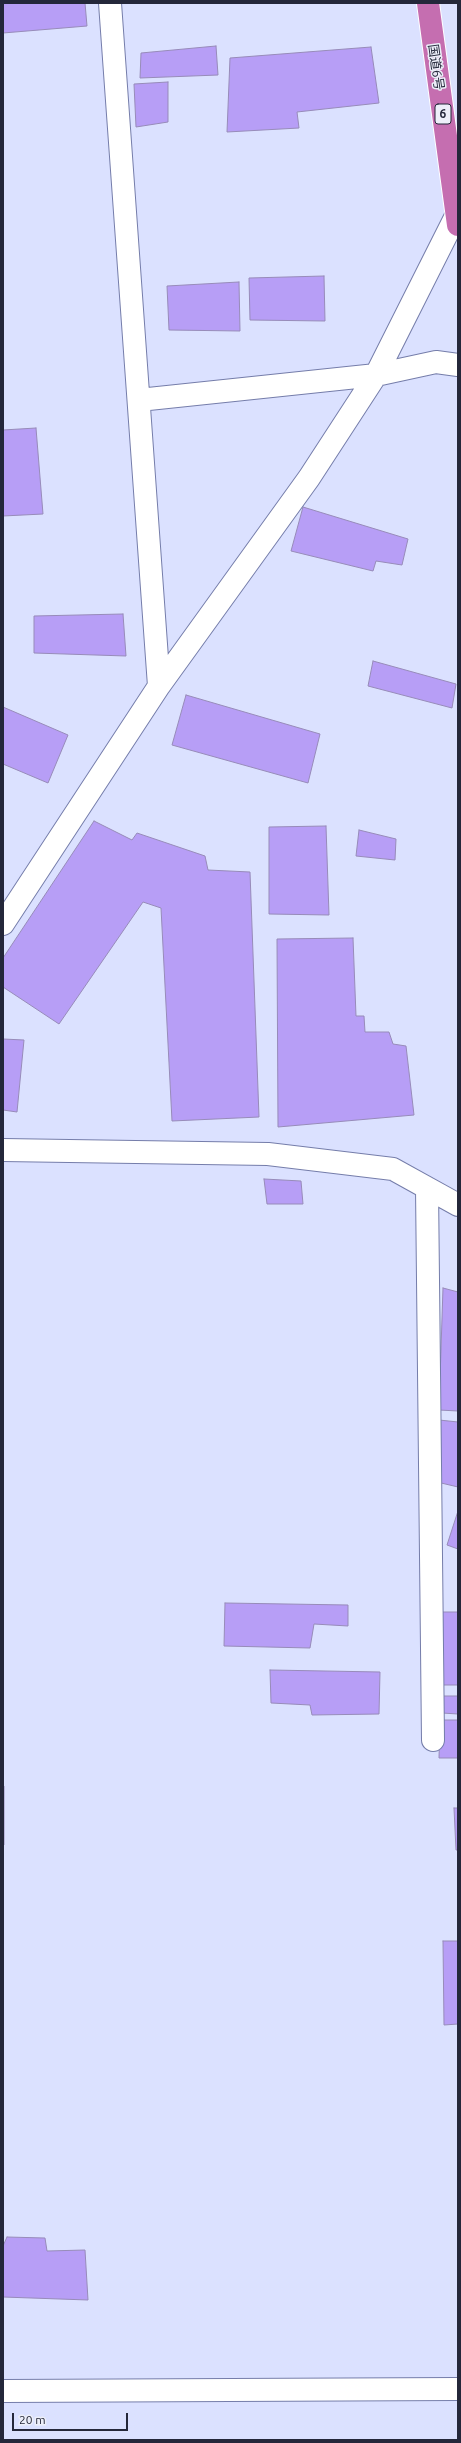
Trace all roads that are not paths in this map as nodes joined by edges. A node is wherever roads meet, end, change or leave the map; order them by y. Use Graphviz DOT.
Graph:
graph roads {
  1 [pos="110,3"];
  2 [pos="428,3"];
  3 [pos="458,217"];
  4 [pos="458,365"];
  5 [pos="376,375"];
  6 [pos="139,400"];
  7 [pos="159,686"];
  8 [pos="3,924"];
  9 [pos="3,1150"];
  10 [pos="427,1188"];
  11 [pos="458,1205"];
  12 [pos="433,1740"];
  13 [pos="458,2389"];
  14 [pos="3,2391"];
  1 -- 6 [label="street"];
  2 -- 3 [label="highway, 国道6号 / 6"];
  3 -- 5 [label="street"];
  4 -- 5 [label="street"];
  5 -- 6 [label="street"];
  5 -- 7 [label="street"];
  6 -- 7 [label="street"];
  7 -- 8 [label="street"];
  9 -- 10 [label="street"];
  10 -- 11 [label="street"];
  10 -- 12 [label="street"];
  13 -- 14 [label="street"];
}
